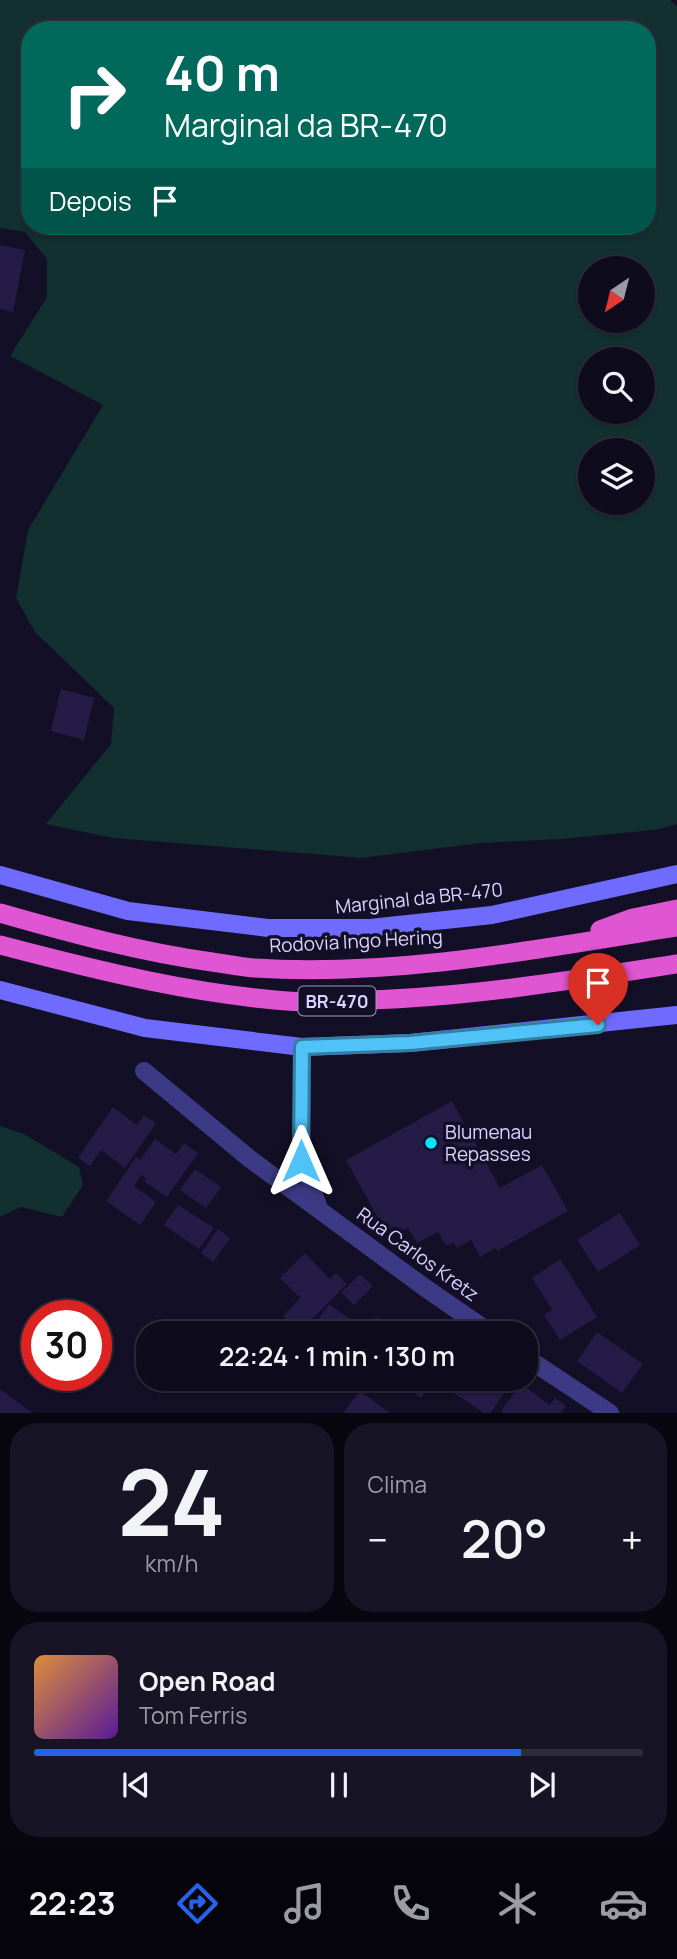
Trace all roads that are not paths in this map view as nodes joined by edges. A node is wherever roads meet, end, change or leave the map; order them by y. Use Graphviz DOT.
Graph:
graph roads {
  1 [pos="677,874"];
  2 [pos="0,875"];
  3 [pos="677,909"];
  4 [pos="0,912"];
  5 [pos="677,927"];
  6 [pos="0,945"];
  7 [pos="549,948"];
  8 [pos="677,964"];
  9 [pos="0,990"];
  10 [pos="677,1015"];
  11 [pos="302,1047"];
  12 [pos="144,1071"];
  13 [pos="319,1208"];
  14 [pos="473,1321"];
  15 [pos="538,1364"];
  16 [pos="610,1413"];
  1 -- 2 [label="main road, Marginal da BR-470"];
  3 -- 7 [label="highway"];
  4 -- 7 [label="highway, Rodovia Ingo Hering / BR-470"];
  5 -- 7 [label="highway, Rodovia Ingo Hering / BR-470"];
  6 -- 8 [label="highway, BR-470"];
  9 -- 11 [label="main road"];
  10 -- 11 [label="main road"];
  11 -- 13 [label="street"];
  12 -- 13 [label="street, Rua Carlos Kretz"];
  13 -- 14 [label="street, Rua Carlos Kretz"];
  15 -- 16 [label="street"];
}
